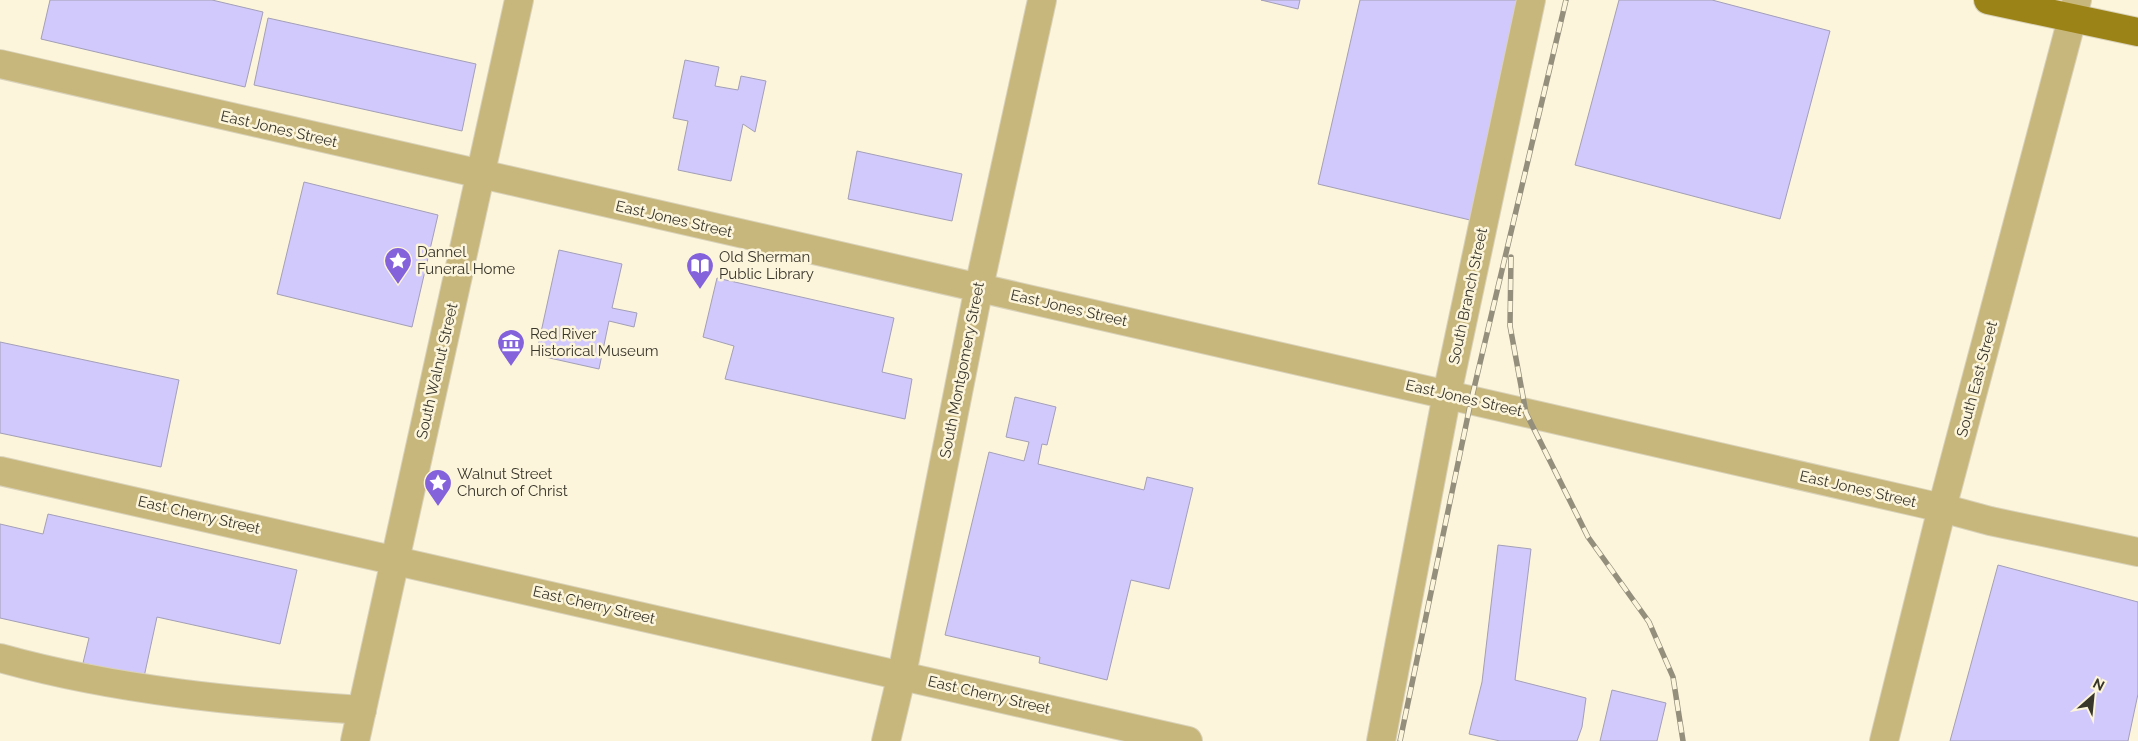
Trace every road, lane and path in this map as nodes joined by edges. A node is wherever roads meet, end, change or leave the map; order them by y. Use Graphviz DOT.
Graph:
graph roads {
  1 [pos="519,0"];
  2 [pos="1042,0"];
  3 [pos="1531,0"];
  4 [pos="1988,0"];
  5 [pos="2076,9"];
  6 [pos="2138,32"];
  7 [pos="0,64"];
  8 [pos="481,176"];
  9 [pos="979,287"];
  10 [pos="1447,394"];
  11 [pos="0,471"];
  12 [pos="1942,508"];
  13 [pos="2138,552"];
  14 [pos="395,560"];
  15 [pos="0,658"];
  16 [pos="902,674"];
  17 [pos="362,710"];
  18 [pos="355,741"];
  19 [pos="886,741"];
  20 [pos="1188,741"];
  21 [pos="1381,741"];
  22 [pos="1884,741"];
  1 -- 8 [label="street, South Walnut Street"];
  2 -- 9 [label="street, South Montgomery Street"];
  3 -- 10 [label="street, South Branch Street"];
  4 -- 5 [label="main road"];
  5 -- 6 [label="main road"];
  5 -- 12 [label="street, South East Street"];
  7 -- 8 [label="street, East Jones Street"];
  8 -- 9 [label="street, East Jones Street"];
  8 -- 14 [label="street, South Walnut Street"];
  9 -- 10 [label="street, East Jones Street"];
  9 -- 16 [label="street, South Montgomery Street"];
  10 -- 12 [label="street, East Jones Street"];
  10 -- 21 [label="street, South Branch Street"];
  11 -- 14 [label="street, East Cherry Street"];
  12 -- 13 [label="street, East Jones Street"];
  12 -- 22 [label="street, South East Street"];
  14 -- 16 [label="street, East Cherry Street"];
  14 -- 17 [label="street, South Walnut Street"];
  15 -- 17 [label="street"];
  16 -- 19 [label="street, South Montgomery Street"];
  16 -- 20 [label="street, East Cherry Street"];
  17 -- 18 [label="street, South Walnut Street"];
}
